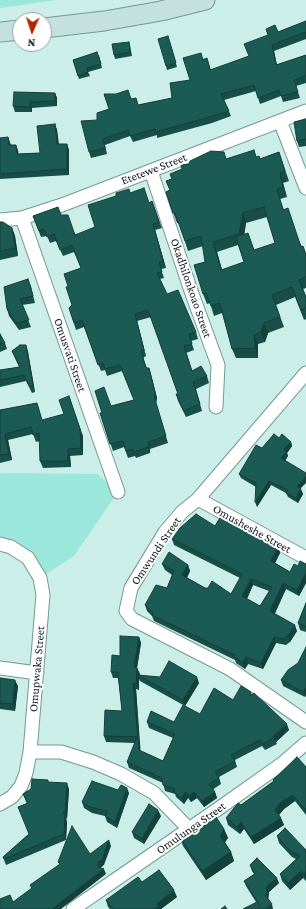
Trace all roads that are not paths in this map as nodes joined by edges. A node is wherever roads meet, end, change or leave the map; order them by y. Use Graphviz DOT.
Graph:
graph roads {
  1 [pos="205,0"];
  2 [pos="52,27"];
  3 [pos="12,31"];
  4 [pos="0,32"];
  5 [pos="306,112"];
  6 [pos="280,122"];
  7 [pos="151,170"];
  8 [pos="306,188"];
  9 [pos="22,218"];
  10 [pos="0,220"];
  11 [pos="306,373"];
  12 [pos="302,387"];
  13 [pos="216,407"];
  14 [pos="118,492"];
  15 [pos="198,499"];
  16 [pos="0,544"];
  17 [pos="306,558"];
  18 [pos="0,668"];
  19 [pos="37,673"];
  20 [pos="306,722"];
  21 [pos="306,743"];
  22 [pos="30,752"];
  23 [pos="0,804"];
  24 [pos="189,829"];
  25 [pos="73,909"];
  1 -- 2 [label="main road"];
  3 -- 4 [label="main road"];
  5 -- 6 [label="street, Etetewe Street"];
  6 -- 7 [label="street, Etetewe Street"];
  6 -- 8 [label="street"];
  7 -- 9 [label="street, Etetewe Street"];
  7 -- 13 [label="street, Okadhilonkoao Street"];
  9 -- 10 [label="street, Etetewe Street"];
  9 -- 14 [label="street, Omusvati Street"];
  11 -- 12 [label="street, Omwundi Street"];
  12 -- 15 [label="street, Omwundi Street"];
  15 -- 17 [label="street, Omusheshe Street"];
  15 -- 20 [label="street, Omwundi Street"];
  16 -- 19 [label="street, Omupwaka Street"];
  18 -- 19 [label="street"];
  19 -- 22 [label="street, Omupwaka Street"];
  21 -- 24 [label="street, Omulunga Street"];
  22 -- 23 [label="street, Omupwaka Street"];
  22 -- 24 [label="street"];
  24 -- 25 [label="street, Omulunga Street"];
}
